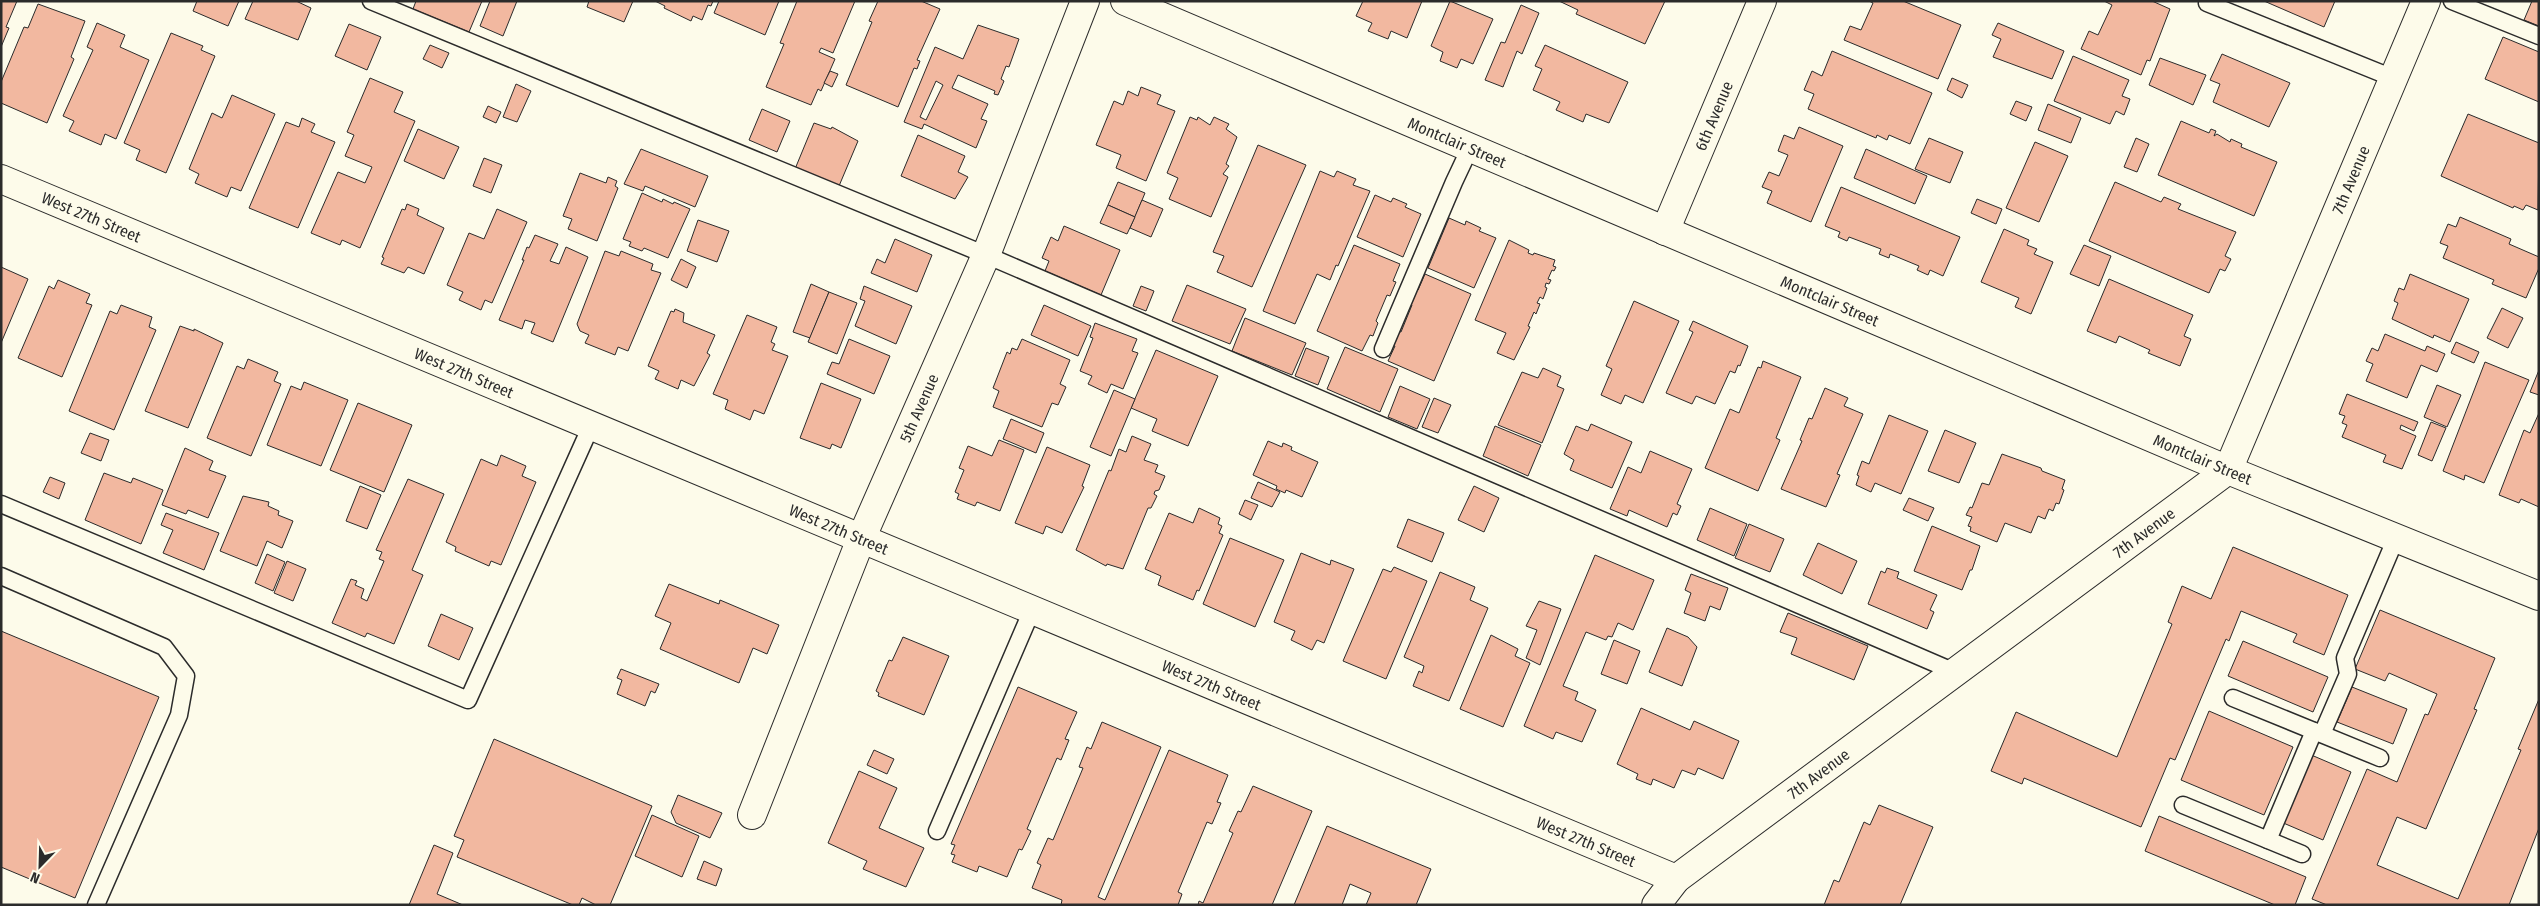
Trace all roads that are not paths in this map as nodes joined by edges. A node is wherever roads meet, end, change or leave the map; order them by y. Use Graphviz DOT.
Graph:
graph roads {
  1 [pos="371,1"];
  2 [pos="1085,1"];
  3 [pos="1124,1"];
  4 [pos="1762,1"];
  5 [pos="2426,1"];
  6 [pos="2452,1"];
  7 [pos="2207,3"];
  8 [pos="2539,36"];
  9 [pos="2393,78"];
  10 [pos="1470,148"];
  11 [pos="1,179"];
  12 [pos="1665,231"];
  13 [pos="986,255"];
  14 [pos="1384,349"];
  15 [pos="591,426"];
  16 [pos="2228,470"];
  17 [pos="1,504"];
  18 [pos="2396,538"];
  19 [pos="861,539"];
  20 [pos="1,576"];
  21 [pos="2539,596"];
  22 [pos="1032,610"];
  23 [pos="1955,672"];
  24 [pos="2232,698"];
  25 [pos="2318,733"];
  26 [pos="2380,758"];
  27 [pos="2183,805"];
  28 [pos="752,815"];
  29 [pos="937,830"];
  30 [pos="2268,840"];
  31 [pos="2302,854"];
  32 [pos="1676,879"];
  33 [pos="96,905"];
  34 [pos="1656,905"];
  1 -- 13 [label="lane"];
  2 -- 13 [label="street, 5th Avenue"];
  3 -- 10 [label="street, Montclair Street"];
  4 -- 12 [label="street, 6th Avenue"];
  5 -- 9 [label="street, 7th Avenue"];
  6 -- 8 [label="lane"];
  7 -- 9 [label="lane"];
  9 -- 16 [label="street, 7th Avenue"];
  10 -- 12 [label="street, Montclair Street"];
  10 -- 14 [label="lane"];
  11 -- 15 [label="street, West 27th Street"];
  12 -- 16 [label="street, Montclair Street"];
  13 -- 19 [label="street, 5th Avenue"];
  13 -- 23 [label="lane"];
  15 -- 17 [label="lane"];
  15 -- 19 [label="street, West 27th Street"];
  16 -- 18 [label="street, Montclair Street"];
  16 -- 23 [label="street, 7th Avenue"];
  18 -- 21 [label="street, Montclair Street"];
  18 -- 25 [label="lane"];
  19 -- 22 [label="street, West 27th Street"];
  19 -- 28 [label="street, 5th Avenue"];
  20 -- 33 [label="lane"];
  22 -- 29 [label="lane"];
  22 -- 32 [label="street, West 27th Street"];
  23 -- 32 [label="street, 7th Avenue"];
  24 -- 25 [label="lane"];
  25 -- 26 [label="lane"];
  25 -- 30 [label="lane"];
  27 -- 30 [label="lane"];
  30 -- 31 [label="lane"];
  32 -- 34 [label="street, 7th Avenue"];
}
